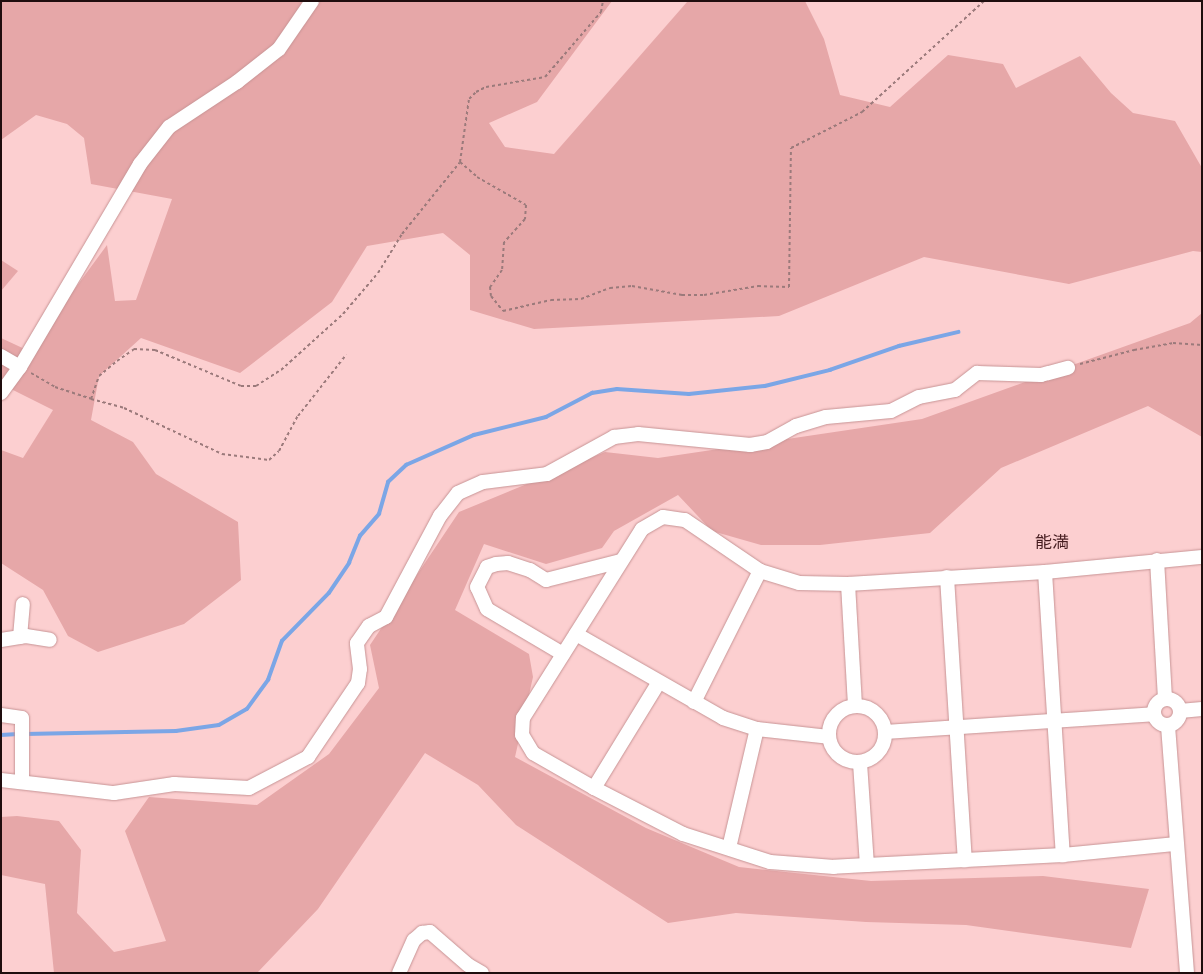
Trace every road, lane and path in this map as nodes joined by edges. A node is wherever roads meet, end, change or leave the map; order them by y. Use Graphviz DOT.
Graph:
graph roads {
  1 [pos="312,1"];
  2 [pos="603,1"];
  3 [pos="984,1"];
  4 [pos="460,162"];
  5 [pos="1202,345"];
  6 [pos="346,355"];
  7 [pos="1,356"];
  8 [pos="20,367"];
  9 [pos="1068,368"];
  10 [pos="1,393"];
  11 [pos="91,399"];
  12 [pos="1202,557"];
  13 [pos="1157,560"];
  14 [pos="622,561"];
  15 [pos="760,571"];
  16 [pos="1045,572"];
  17 [pos="947,576"];
  18 [pos="848,584"];
  19 [pos="24,604"];
  20 [pos="576,634"];
  21 [pos="20,637"];
  22 [pos="1,640"];
  23 [pos="50,640"];
  24 [pos="563,654"];
  25 [pos="659,682"];
  26 [pos="1165,699"];
  27 [pos="694,702"];
  28 [pos="855,706"];
  29 [pos="1202,709"];
  30 [pos="1180,711"];
  31 [pos="1,714"];
  32 [pos="1154,714"];
  33 [pos="1056,722"];
  34 [pos="956,725"];
  35 [pos="1168,726"];
  36 [pos="757,729"];
  37 [pos="885,732"];
  38 [pos="829,737"];
  39 [pos="860,762"];
  40 [pos="1,780"];
  41 [pos="22,782"];
  42 [pos="594,788"];
  43 [pos="1176,844"];
  44 [pos="729,848"];
  45 [pos="1063,855"];
  46 [pos="965,860"];
  47 [pos="867,864"];
  48 [pos="399,973"];
  49 [pos="482,973"];
  50 [pos="1187,973"];
  1 -- 8 [label="street"];
  2 -- 4 [label="path"];
  3 -- 4 [label="path"];
  4 -- 11 [label="path"];
  5 -- 9 [label="path"];
  6 -- 11 [label="path"];
  7 -- 8 [label="street"];
  8 -- 10 [label="street"];
  8 -- 11 [label="path"];
  9 -- 41 [label="street"];
  12 -- 13 [label="street"];
  13 -- 16 [label="street"];
  13 -- 26 [label="street"];
  14 -- 15 [label="street"];
  14 -- 20 [label="street"];
  14 -- 24 [label="street"];
  15 -- 18 [label="street"];
  15 -- 27 [label="street"];
  16 -- 17 [label="street"];
  16 -- 33 [label="street"];
  17 -- 18 [label="street"];
  17 -- 34 [label="street"];
  18 -- 28 [label="street"];
  19 -- 21 [label="street"];
  20 -- 24 [label="street"];
  20 -- 25 [label="street"];
  21 -- 22 [label="street"];
  21 -- 23 [label="street"];
  24 -- 42 [label="street"];
  25 -- 27 [label="street"];
  25 -- 42 [label="street"];
  26 -- 30 [label="street"];
  26 -- 32 [label="street"];
  27 -- 36 [label="street"];
  28 -- 37 [label="street"];
  28 -- 38 [label="street"];
  29 -- 30 [label="street"];
  30 -- 35 [label="street"];
  31 -- 41 [label="street"];
  32 -- 33 [label="street"];
  32 -- 35 [label="street"];
  33 -- 34 [label="street"];
  33 -- 45 [label="street"];
  34 -- 37 [label="street"];
  34 -- 46 [label="street"];
  35 -- 43 [label="street"];
  36 -- 38 [label="street"];
  36 -- 44 [label="street"];
  37 -- 39 [label="street"];
  38 -- 39 [label="street"];
  39 -- 47 [label="street"];
  40 -- 41 [label="street"];
  42 -- 44 [label="street"];
  43 -- 45 [label="street"];
  43 -- 50 [label="street"];
  44 -- 47 [label="street"];
  45 -- 46 [label="street"];
  46 -- 47 [label="street"];
  48 -- 49 [label="street"];
}
